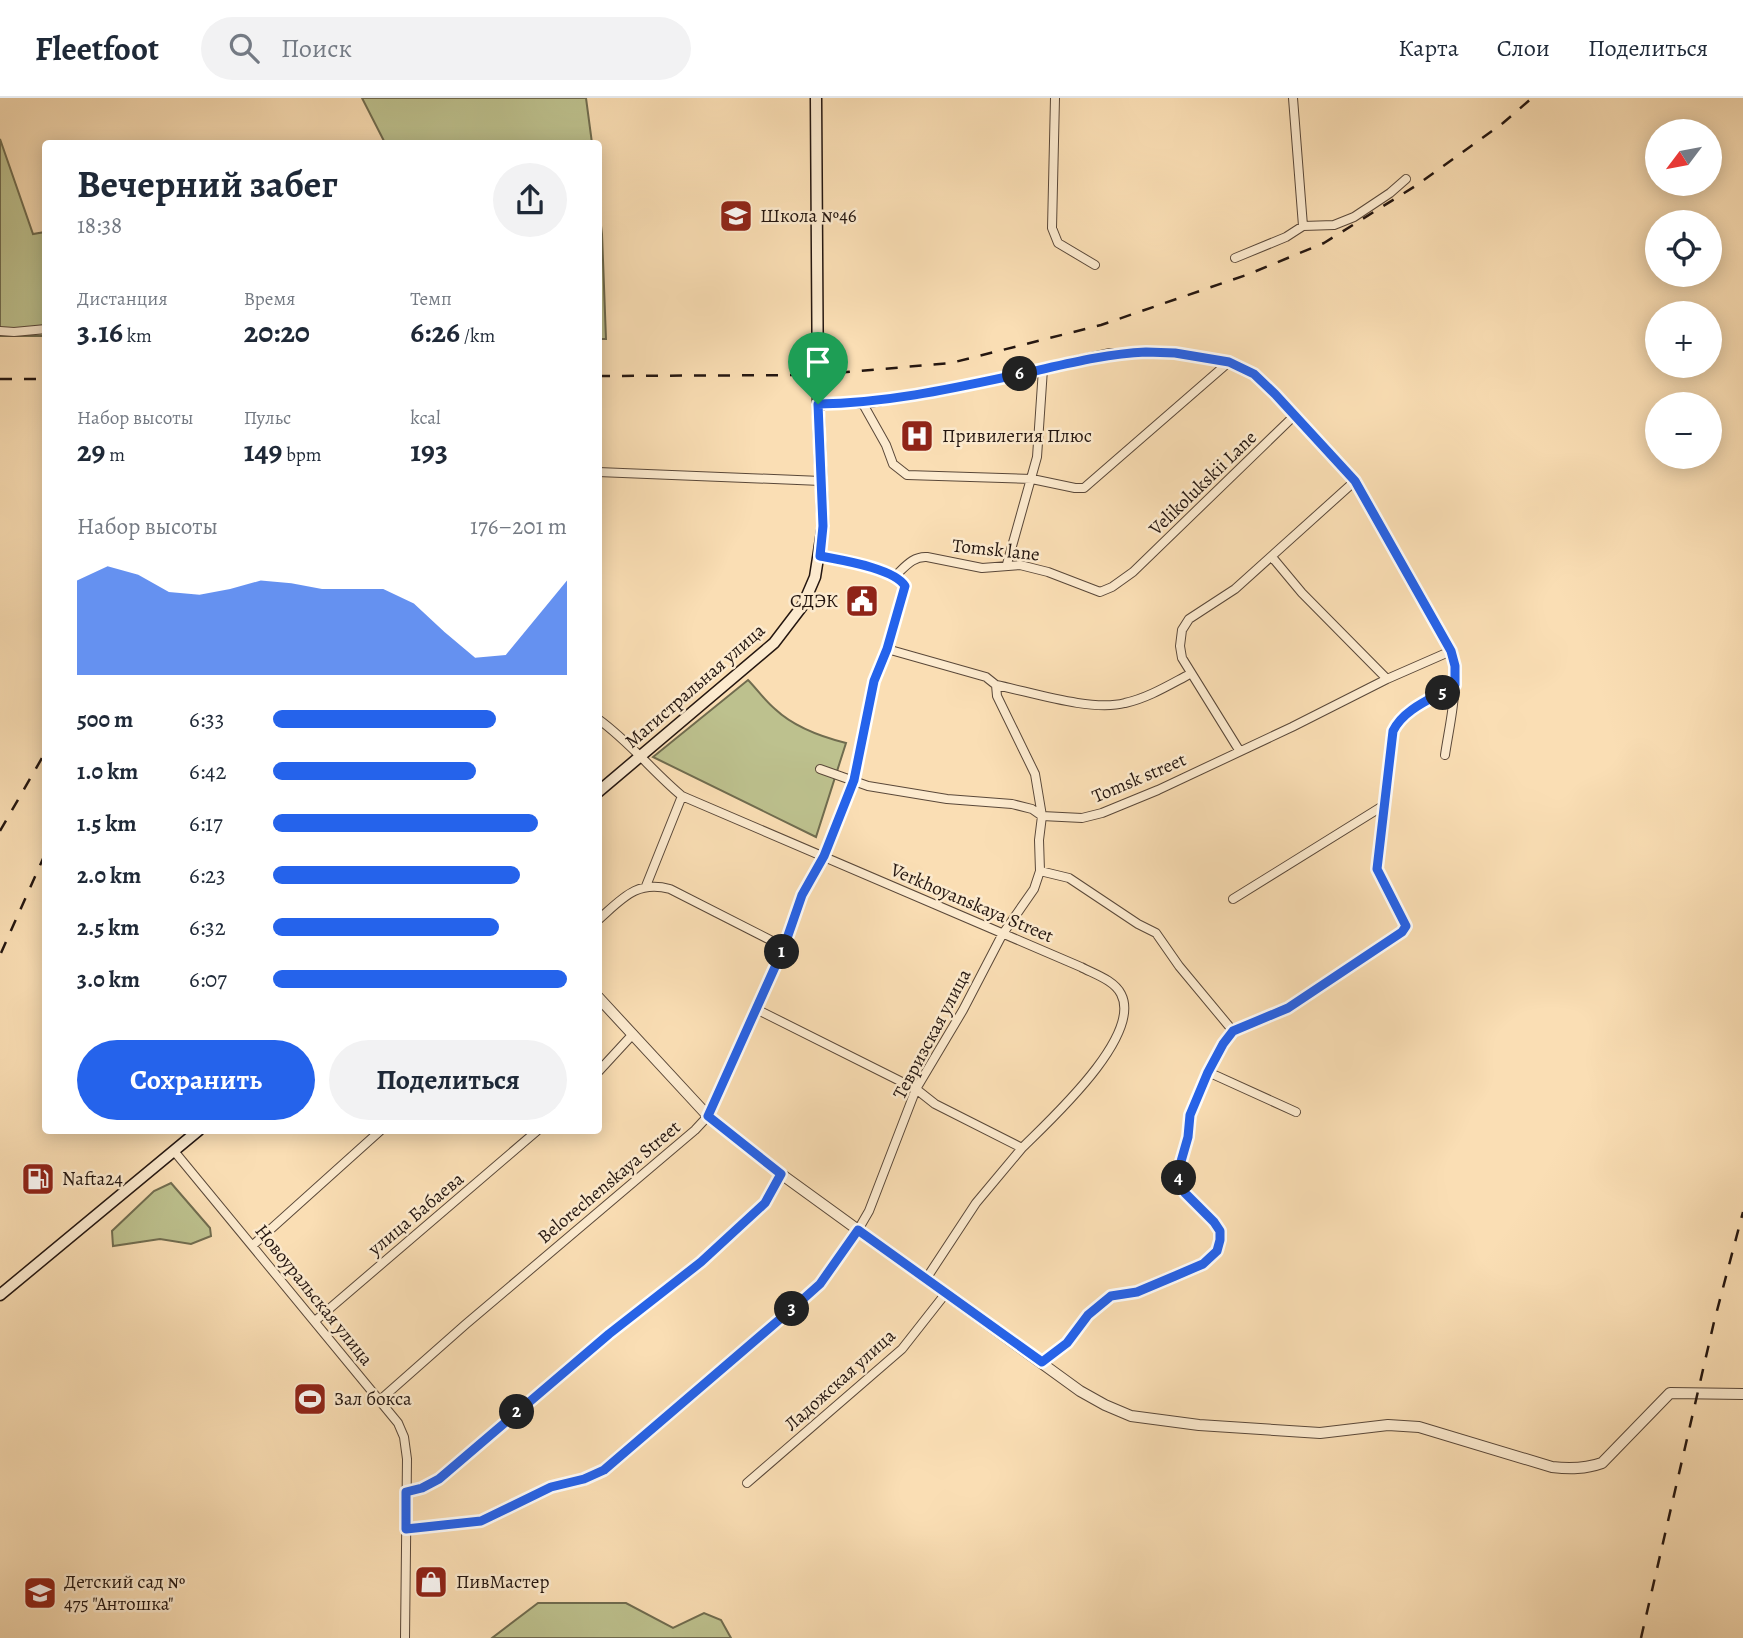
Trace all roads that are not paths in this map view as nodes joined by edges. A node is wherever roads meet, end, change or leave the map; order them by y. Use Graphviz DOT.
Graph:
graph roads {
  1 [pos="816,98"];
  2 [pos="1055,98"];
  3 [pos="1293,98"];
  4 [pos="1406,179"];
  5 [pos="1303,226"];
  6 [pos="1235,258"];
  7 [pos="1095,265"];
  8 [pos="42,329"];
  9 [pos="0,331"];
  10 [pos="1229,362"];
  11 [pos="1043,369"];
  12 [pos="818,404"];
  13 [pos="863,404"];
  14 [pos="1294,416"];
  15 [pos="602,472"];
  16 [pos="1032,479"];
  17 [pos="821,481"];
  18 [pos="1355,481"];
  19 [pos="820,556"];
  20 [pos="1272,557"];
  21 [pos="1007,564"];
  22 [pos="1133,572"];
  23 [pos="895,576"];
  24 [pos="887,649"];
  25 [pos="1451,651"];
  26 [pos="1190,674"];
  27 [pos="1387,679"];
  28 [pos="996,685"];
  29 [pos="1455,685"];
  30 [pos="602,722"];
  31 [pos="1239,750"];
  32 [pos="1445,755"];
  33 [pos="641,756"];
  34 [pos="820,769"];
  35 [pos="854,780"];
  36 [pos="602,789"];
  37 [pos="682,796"];
  38 [pos="1386,804"];
  39 [pos="1042,816"];
  40 [pos="824,856"];
  41 [pos="1040,871"];
  42 [pos="646,886"];
  43 [pos="1233,899"];
  44 [pos="602,917"];
  45 [pos="1002,935"];
  46 [pos="784,947"];
  47 [pos="602,1001"];
  48 [pos="756,1009"];
  49 [pos="1233,1031"];
  50 [pos="633,1034"];
  51 [pos="602,1068"];
  52 [pos="1208,1072"];
  53 [pos="916,1089"];
  54 [pos="1296,1112"];
  55 [pos="708,1116"];
  56 [pos="194,1134"];
  57 [pos="377,1134"];
  58 [pos="533,1134"];
  59 [pos="1022,1148"];
  60 [pos="174,1151"];
  61 [pos="781,1174"];
  62 [pos="858,1230"];
  63 [pos="253,1245"];
  64 [pos="926,1279"];
  65 [pos="946,1293"];
  66 [pos="0,1295"];
  67 [pos="315,1321"];
  68 [pos="1042,1362"];
  69 [pos="1743,1394"];
  70 [pos="380,1400"];
  71 [pos="747,1483"];
  72 [pos="406,1492"];
  73 [pos="406,1529"];
  74 [pos="405,1638"];
  1 -- 12 [label="main road, Магистральная улица"];
  2 -- 7 [label="street"];
  3 -- 5 [label="street"];
  4 -- 5 [label="street"];
  5 -- 6 [label="street"];
  8 -- 9 [label="street"];
  10 -- 11 [label="street"];
  10 -- 14 [label="street"];
  10 -- 16 [label="street"];
  11 -- 13 [label="street"];
  11 -- 16 [label="street"];
  12 -- 13 [label="street"];
  12 -- 17 [label="main road, Магистральная улица"];
  13 -- 16 [label="street"];
  14 -- 18 [label="street"];
  14 -- 22 [label="street, Velikolukskii Lane"];
  15 -- 17 [label="street"];
  16 -- 21 [label="street"];
  17 -- 19 [label="main road, Магистральная улица"];
  18 -- 20 [label="street"];
  18 -- 25 [label="street"];
  19 -- 23 [label="street"];
  19 -- 33 [label="main road, Магистральная улица"];
  20 -- 26 [label="street"];
  20 -- 27 [label="street"];
  21 -- 22 [label="street, Tomsk lane"];
  21 -- 23 [label="street, Tomsk lane"];
  23 -- 24 [label="street, Belorechenskaya Street"];
  24 -- 28 [label="street"];
  24 -- 35 [label="street, Belorechenskaya Street"];
  25 -- 27 [label="street, Tomsk street"];
  25 -- 29 [label="street"];
  26 -- 28 [label="street"];
  26 -- 31 [label="street"];
  27 -- 31 [label="street, Tomsk street"];
  28 -- 39 [label="street, Тевризская улица"];
  29 -- 32 [label="street"];
  29 -- 38 [label="street"];
  30 -- 33 [label="street"];
  31 -- 39 [label="street, Tomsk street"];
  33 -- 36 [label="main road, Магистральная улица"];
  33 -- 37 [label="street, Verkhoyanskaya Street"];
  34 -- 35 [label="street, Tomsk street"];
  35 -- 39 [label="street, Tomsk street"];
  35 -- 40 [label="street, Belorechenskaya Street"];
  37 -- 40 [label="street, Verkhoyanskaya Street"];
  37 -- 42 [label="street"];
  38 -- 43 [label="street"];
  38 -- 49 [label="street"];
  39 -- 41 [label="street, Тевризская улица"];
  40 -- 45 [label="street, Verkhoyanskaya Street"];
  40 -- 46 [label="street, Belorechenskaya Street"];
  41 -- 45 [label="street, Тевризская улица"];
  41 -- 49 [label="street"];
  42 -- 44 [label="street"];
  42 -- 46 [label="street"];
  45 -- 53 [label="street, Тевризская улица"];
  45 -- 59 [label="street, Verkhoyanskaya Street"];
  46 -- 48 [label="street, Belorechenskaya Street"];
  47 -- 50 [label="street"];
  48 -- 53 [label="street"];
  48 -- 55 [label="street, Belorechenskaya Street"];
  49 -- 52 [label="street"];
  50 -- 51 [label="street"];
  50 -- 55 [label="street"];
  52 -- 54 [label="street"];
  52 -- 68 [label="street"];
  53 -- 59 [label="street"];
  53 -- 62 [label="street, Тевризская улица"];
  55 -- 61 [label="street"];
  55 -- 70 [label="street, Belorechenskaya Street"];
  56 -- 60 [label="main road"];
  57 -- 63 [label="street"];
  58 -- 67 [label="street, улица Бабаева"];
  59 -- 64 [label="street, Verkhoyanskaya Street"];
  60 -- 63 [label="street, Новоуральская улица"];
  60 -- 66 [label="main road"];
  61 -- 62 [label="street"];
  61 -- 72 [label="street"];
  62 -- 64 [label="street"];
  62 -- 73 [label="street, Тевризская улица"];
  63 -- 67 [label="street, Новоуральская улица"];
  64 -- 65 [label="street"];
  65 -- 68 [label="street"];
  65 -- 71 [label="street, Ладожская улица"];
  67 -- 70 [label="street, Новоуральская улица"];
  68 -- 69 [label="street"];
  70 -- 72 [label="street, Новоуральская улица"];
  72 -- 73 [label="street, Новоуральская улица"];
  73 -- 74 [label="street, Новоуральская улица"];
}
